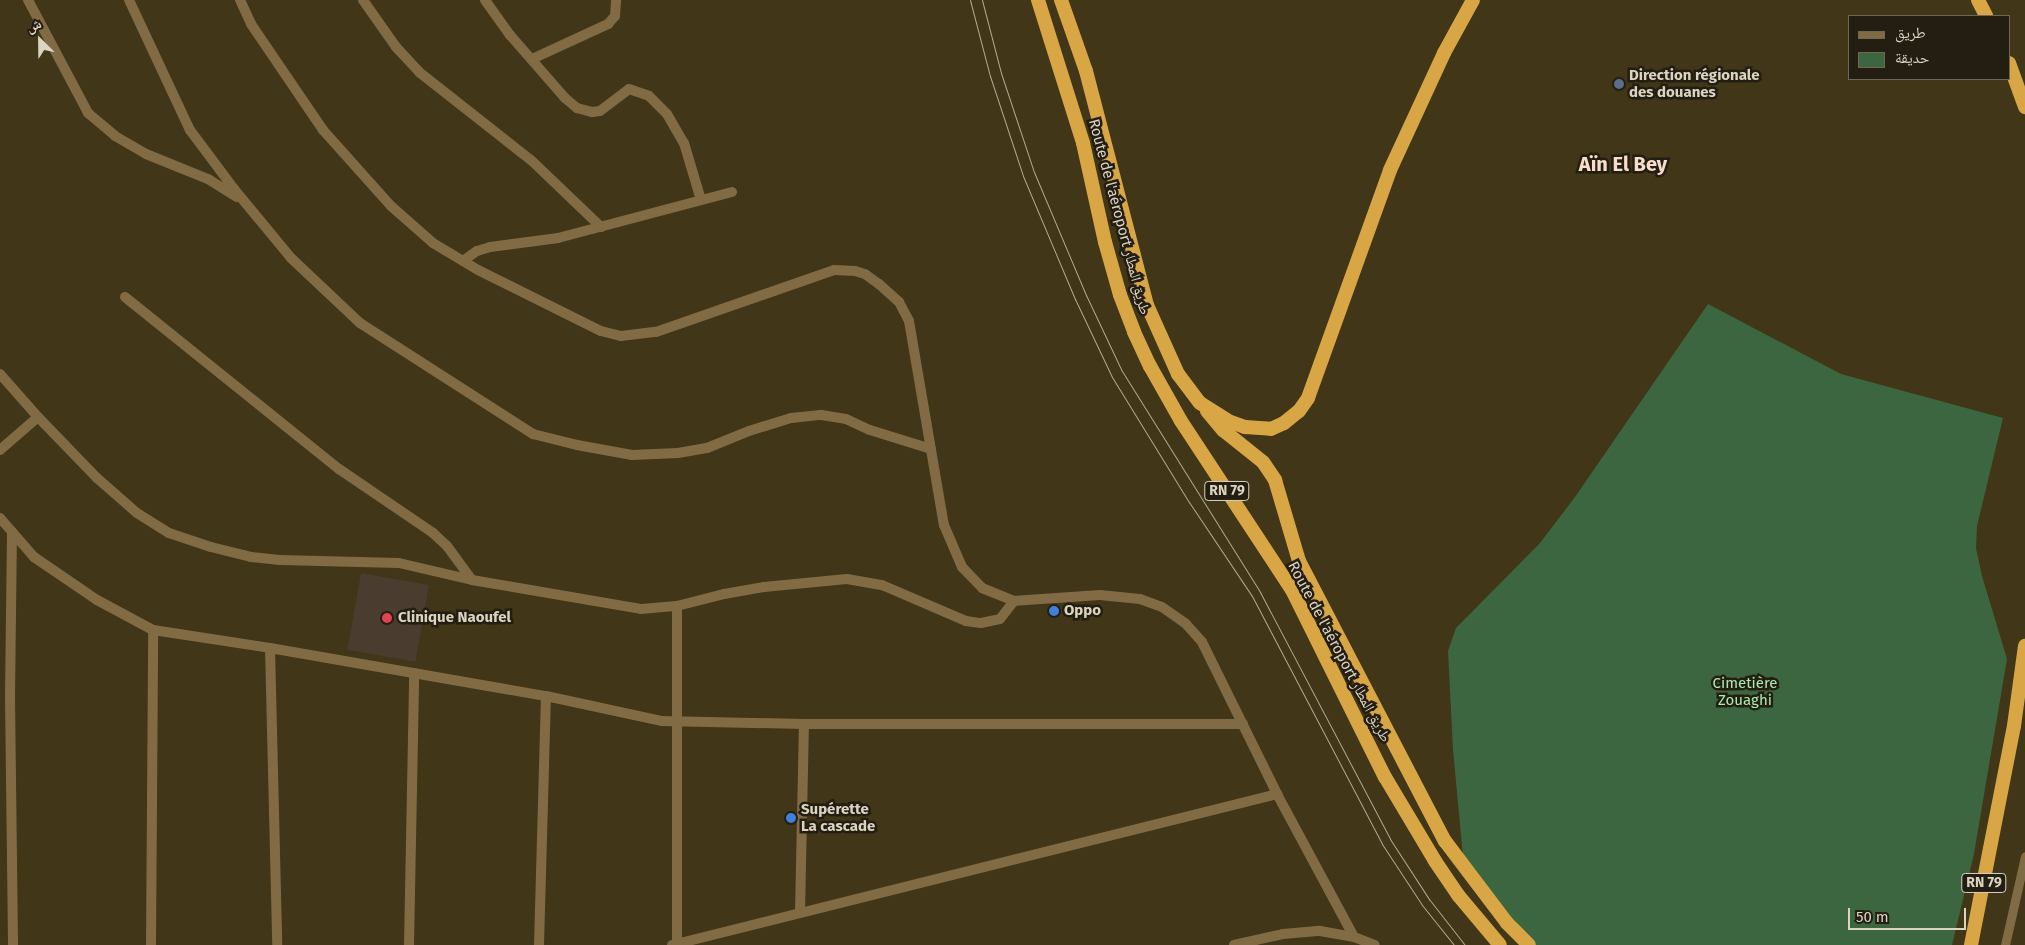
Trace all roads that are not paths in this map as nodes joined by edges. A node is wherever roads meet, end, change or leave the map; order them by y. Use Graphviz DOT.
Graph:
graph roads {
  1 [pos="28,0"];
  2 [pos="129,0"];
  3 [pos="240,0"];
  4 [pos="363,0"];
  5 [pos="485,0"];
  6 [pos="616,0"];
  7 [pos="1038,0"];
  8 [pos="1062,0"];
  9 [pos="1473,0"];
  10 [pos="1978,0"];
  11 [pos="1986,15"];
  12 [pos="532,59"];
  13 [pos="2010,66"];
  14 [pos="2025,107"];
  15 [pos="732,192"];
  16 [pos="701,200"];
  17 [pos="244,201"];
  18 [pos="601,227"];
  19 [pos="463,261"];
  20 [pos="125,297"];
  21 [pos="0,374"];
  22 [pos="1200,403"];
  23 [pos="38,417"];
  24 [pos="931,449"];
  25 [pos="0,450"];
  26 [pos="0,518"];
  27 [pos="12,532"];
  28 [pos="472,580"];
  29 [pos="1014,601"];
  30 [pos="677,606"];
  31 [pos="153,630"];
  32 [pos="2025,646"];
  33 [pos="270,648"];
  34 [pos="414,673"];
  35 [pos="546,696"];
  36 [pos="678,723"];
  37 [pos="804,724"];
  38 [pos="1243,724"];
  39 [pos="1278,794"];
  40 [pos="2025,856"];
  41 [pos="800,912"];
  42 [pos="1354,937"];
  43 [pos="13,945"];
  44 [pos="151,945"];
  45 [pos="277,945"];
  46 [pos="409,945"];
  47 [pos="539,945"];
  48 [pos="675,945"];
  49 [pos="1234,945"];
  50 [pos="1375,945"];
  51 [pos="1500,945"];
  52 [pos="1529,945"];
  53 [pos="1971,945"];
  54 [pos="2005,945"];
  1 -- 17 [label="street"];
  2 -- 17 [label="street"];
  3 -- 19 [label="street"];
  4 -- 18 [label="street"];
  5 -- 12 [label="street"];
  6 -- 12 [label="street"];
  7 -- 51 [label="highway, Route de l'aéroport طريق المطار / RN 79"];
  8 -- 22 [label="highway, Route de l'aéroport طريق المطار"];
  9 -- 22 [label="highway, Route de l'aéroport طريق المطار"];
  10 -- 11 [label="highway"];
  12 -- 16 [label="street"];
  13 -- 14 [label="highway"];
  15 -- 16 [label="street"];
  16 -- 18 [label="street"];
  17 -- 24 [label="street"];
  18 -- 19 [label="street"];
  19 -- 24 [label="street"];
  20 -- 28 [label="street"];
  21 -- 23 [label="street"];
  22 -- 52 [label="highway"];
  23 -- 25 [label="street"];
  23 -- 28 [label="street"];
  24 -- 29 [label="street"];
  26 -- 27 [label="street"];
  27 -- 31 [label="street"];
  27 -- 43 [label="street"];
  28 -- 30 [label="street"];
  29 -- 30 [label="street"];
  29 -- 38 [label="street"];
  30 -- 36 [label="street"];
  31 -- 33 [label="street"];
  31 -- 44 [label="street"];
  32 -- 53 [label="highway, RN 79"];
  33 -- 34 [label="street"];
  33 -- 45 [label="street"];
  34 -- 35 [label="street"];
  34 -- 46 [label="street"];
  35 -- 36 [label="street"];
  35 -- 47 [label="street"];
  36 -- 37 [label="street"];
  36 -- 48 [label="street"];
  37 -- 38 [label="street"];
  37 -- 41 [label="street"];
  38 -- 39 [label="street"];
  39 -- 41 [label="street"];
  39 -- 42 [label="street"];
  40 -- 54 [label="lane"];
  41 -- 48 [label="street"];
  42 -- 49 [label="street"];
  42 -- 50 [label="street"];
}
